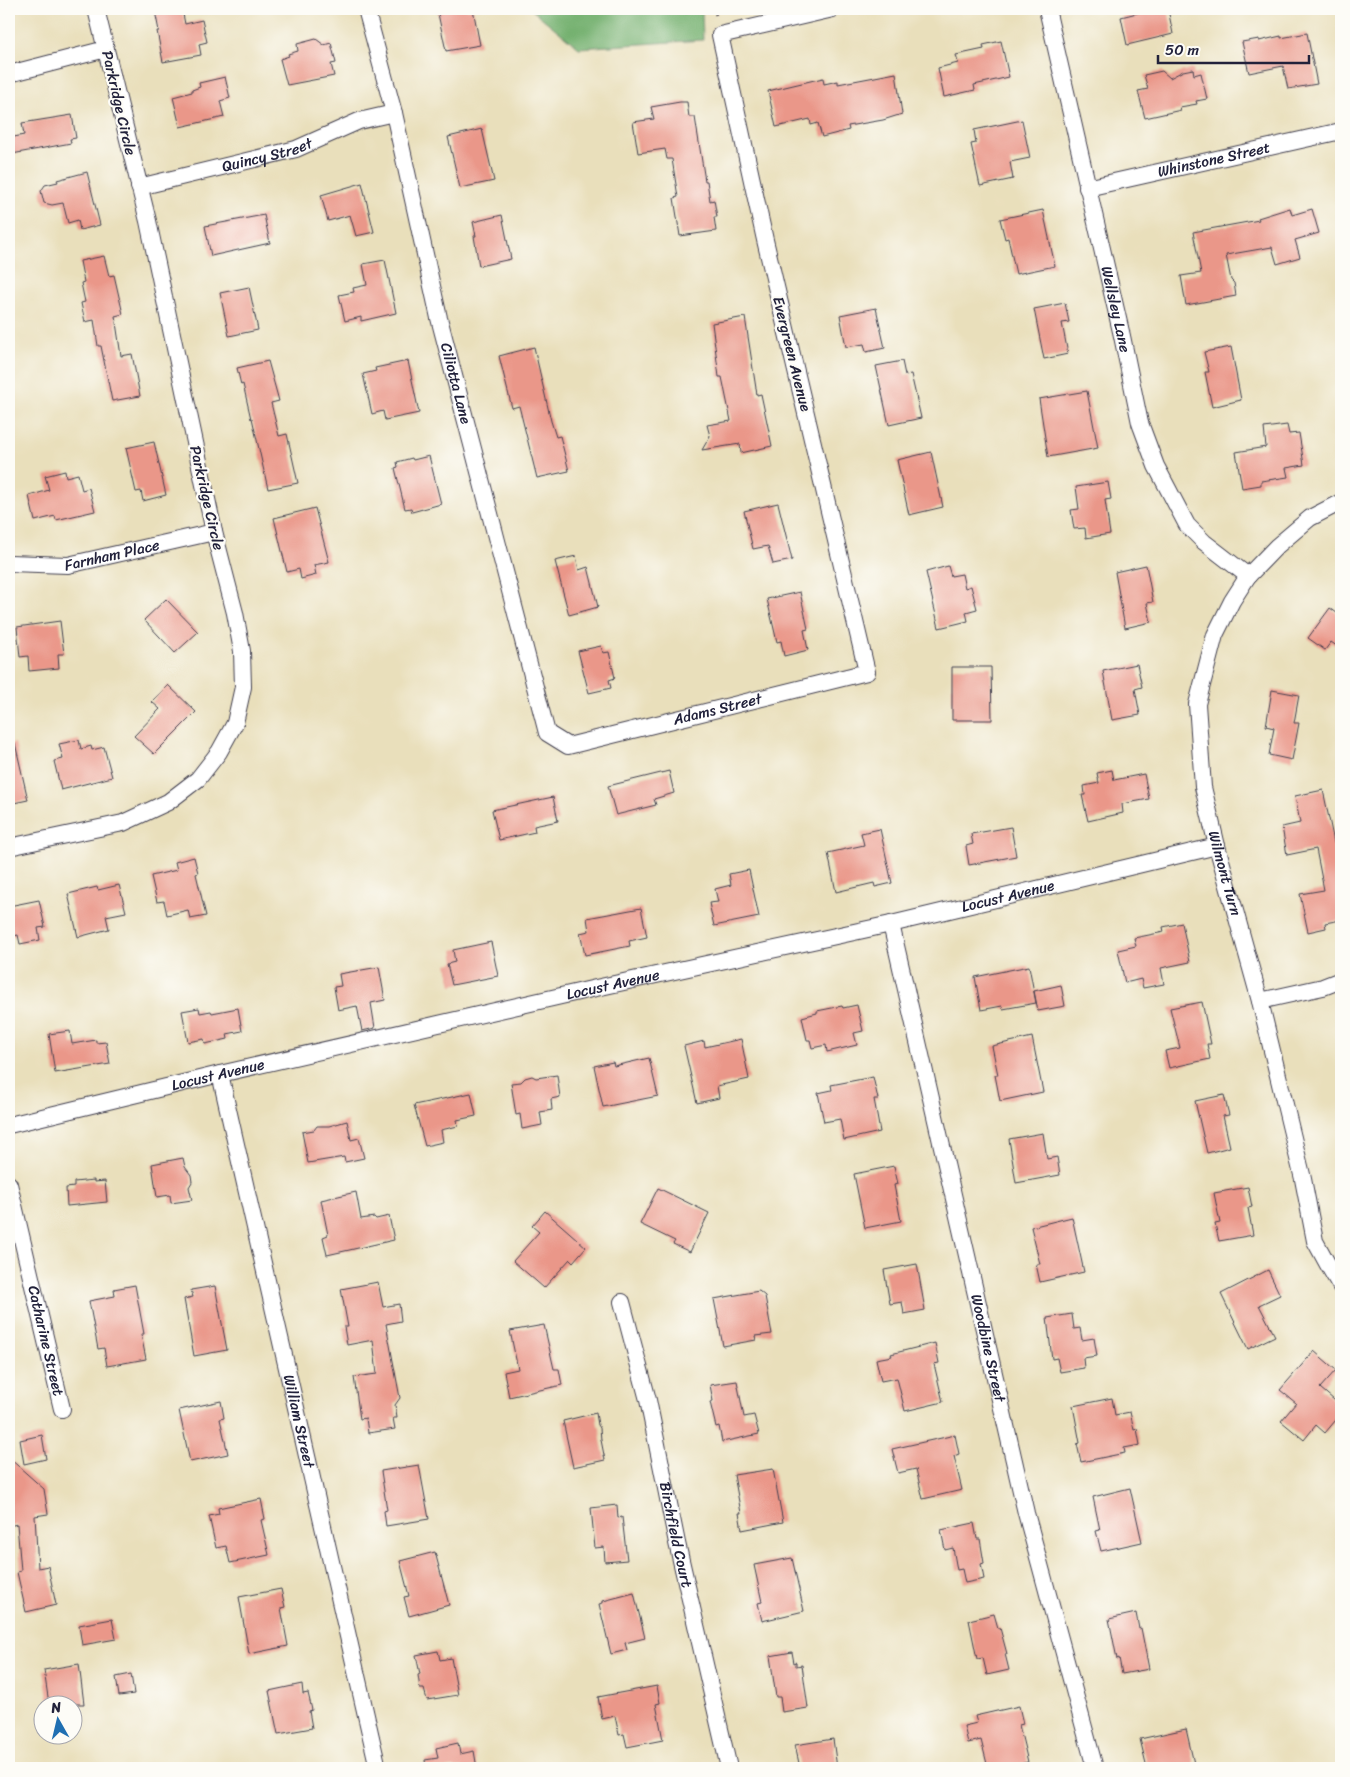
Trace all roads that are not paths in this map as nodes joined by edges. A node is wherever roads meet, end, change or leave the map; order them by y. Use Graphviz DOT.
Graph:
graph roads {
  1 [pos="96,9"];
  2 [pos="366,9"];
  3 [pos="833,9"];
  4 [pos="1046,9"];
  5 [pos="106,49"];
  6 [pos="9,74"];
  7 [pos="394,113"];
  8 [pos="1341,131"];
  9 [pos="139,188"];
  10 [pos="1087,188"];
  11 [pos="1341,502"];
  12 [pos="214,532"];
  13 [pos="9,562"];
  14 [pos="1248,576"];
  15 [pos="867,672"];
  16 [pos="568,746"];
  17 [pos="1217,846"];
  18 [pos="9,847"];
  19 [pos="891,924"];
  20 [pos="1341,980"];
  21 [pos="1260,1002"];
  22 [pos="220,1074"];
  23 [pos="9,1124"];
  24 [pos="9,1184"];
  25 [pos="1341,1287"];
  26 [pos="622,1302"];
  27 [pos="62,1409"];
  28 [pos="378,1768"];
  29 [pos="729,1768"];
  30 [pos="1095,1768"];
  1 -- 5 [label="street, Parkridge Circle"];
  2 -- 7 [label="street, Ciliotta Lane"];
  3 -- 15 [label="street, Evergreen Avenue"];
  4 -- 10 [label="street, Wellsley Lane"];
  5 -- 6 [label="street"];
  5 -- 9 [label="street, Parkridge Circle"];
  7 -- 9 [label="street, Quincy Street"];
  7 -- 16 [label="street, Ciliotta Lane"];
  8 -- 10 [label="street, Whinstone Street"];
  9 -- 12 [label="street, Parkridge Circle"];
  10 -- 14 [label="street, Wellsley Lane"];
  11 -- 14 [label="street, Wilmont Turn"];
  12 -- 13 [label="street, Farnham Place"];
  12 -- 18 [label="street, Parkridge Circle"];
  14 -- 17 [label="street, Wilmont Turn"];
  15 -- 16 [label="street, Adams Street"];
  17 -- 19 [label="street, Locust Avenue"];
  17 -- 21 [label="street, Wilmont Turn"];
  19 -- 22 [label="street, Locust Avenue"];
  19 -- 30 [label="street, Woodbine Street"];
  20 -- 21 [label="street"];
  21 -- 25 [label="street, Wilmont Turn"];
  22 -- 23 [label="street, Locust Avenue"];
  22 -- 28 [label="street, William Street"];
  24 -- 27 [label="street, Catharine Street"];
  26 -- 29 [label="street, Birchfield Court"];
}
